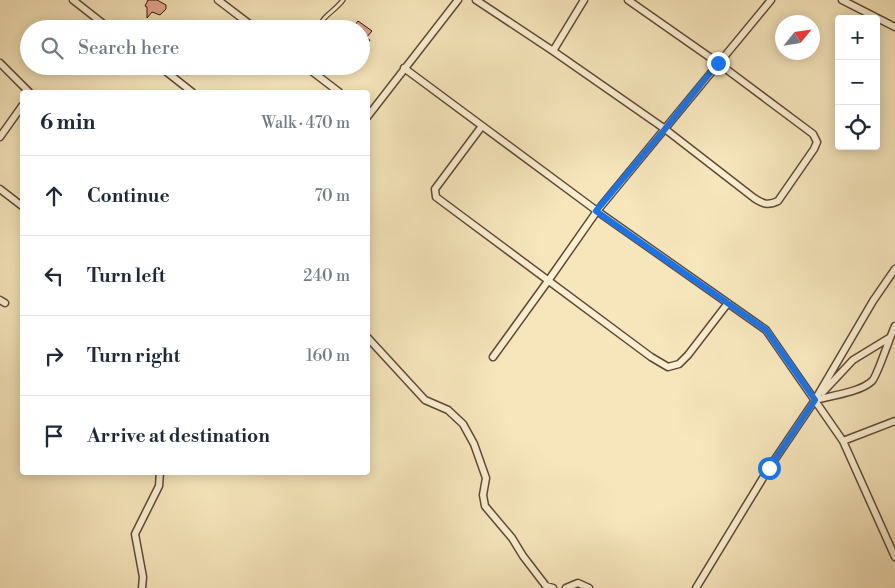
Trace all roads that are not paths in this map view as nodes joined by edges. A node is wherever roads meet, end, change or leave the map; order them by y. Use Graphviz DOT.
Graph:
graph roads {
  1 [pos="73,0"];
  2 [pos="218,0"];
  3 [pos="344,0"];
  4 [pos="458,0"];
  5 [pos="476,0"];
  6 [pos="584,0"];
  7 [pos="628,0"];
  8 [pos="771,0"];
  9 [pos="842,0"];
  10 [pos="99,20"];
  11 [pos="244,20"];
  12 [pos="321,20"];
  13 [pos="895,27"];
  14 [pos="554,51"];
  15 [pos="0,63"];
  16 [pos="718,63"];
  17 [pos="404,68"];
  18 [pos="170,75"];
  19 [pos="317,75"];
  20 [pos="27,90"];
  21 [pos="189,90"];
  22 [pos="336,90"];
  23 [pos="20,109"];
  24 [pos="370,112"];
  25 [pos="482,126"];
  26 [pos="665,129"];
  27 [pos="0,137"];
  28 [pos="0,189"];
  29 [pos="20,204"];
  30 [pos="596,211"];
  31 [pos="895,269"];
  32 [pos="548,281"];
  33 [pos="728,303"];
  34 [pos="895,326"];
  35 [pos="889,338"];
  36 [pos="370,340"];
  37 [pos="492,356"];
  38 [pos="815,400"];
  39 [pos="895,421"];
  40 [pos="843,441"];
  41 [pos="160,475"];
  42 [pos="895,557"];
  43 [pos="142,588"];
  44 [pos="553,588"];
  45 [pos="566,588"];
  46 [pos="589,588"];
  47 [pos="696,588"];
  1 -- 10 [label="street"];
  2 -- 11 [label="street"];
  3 -- 12 [label="lane"];
  4 -- 17 [label="street"];
  5 -- 14 [label="street"];
  6 -- 14 [label="street"];
  7 -- 16 [label="street"];
  8 -- 16 [label="street"];
  9 -- 13 [label="street"];
  14 -- 26 [label="street"];
  15 -- 20 [label="street"];
  16 -- 26 [label="street"];
  16 -- 26 [label="street"];
  17 -- 24 [label="street"];
  17 -- 25 [label="street"];
  18 -- 21 [label="street"];
  19 -- 22 [label="street"];
  23 -- 27 [label="street"];
  25 -- 30 [label="street"];
  25 -- 32 [label="street"];
  26 -- 30 [label="street"];
  28 -- 29 [label="street"];
  30 -- 32 [label="street"];
  30 -- 33 [label="street"];
  31 -- 38 [label="street"];
  32 -- 33 [label="street"];
  32 -- 37 [label="street"];
  33 -- 38 [label="street"];
  34 -- 35 [label="street"];
  35 -- 38 [label="street"];
  35 -- 38 [label="street"];
  36 -- 44 [label="street"];
  38 -- 40 [label="street"];
  38 -- 47 [label="street"];
  39 -- 40 [label="street"];
  40 -- 42 [label="street"];
  41 -- 43 [label="street"];
  45 -- 46 [label="street"];
}
